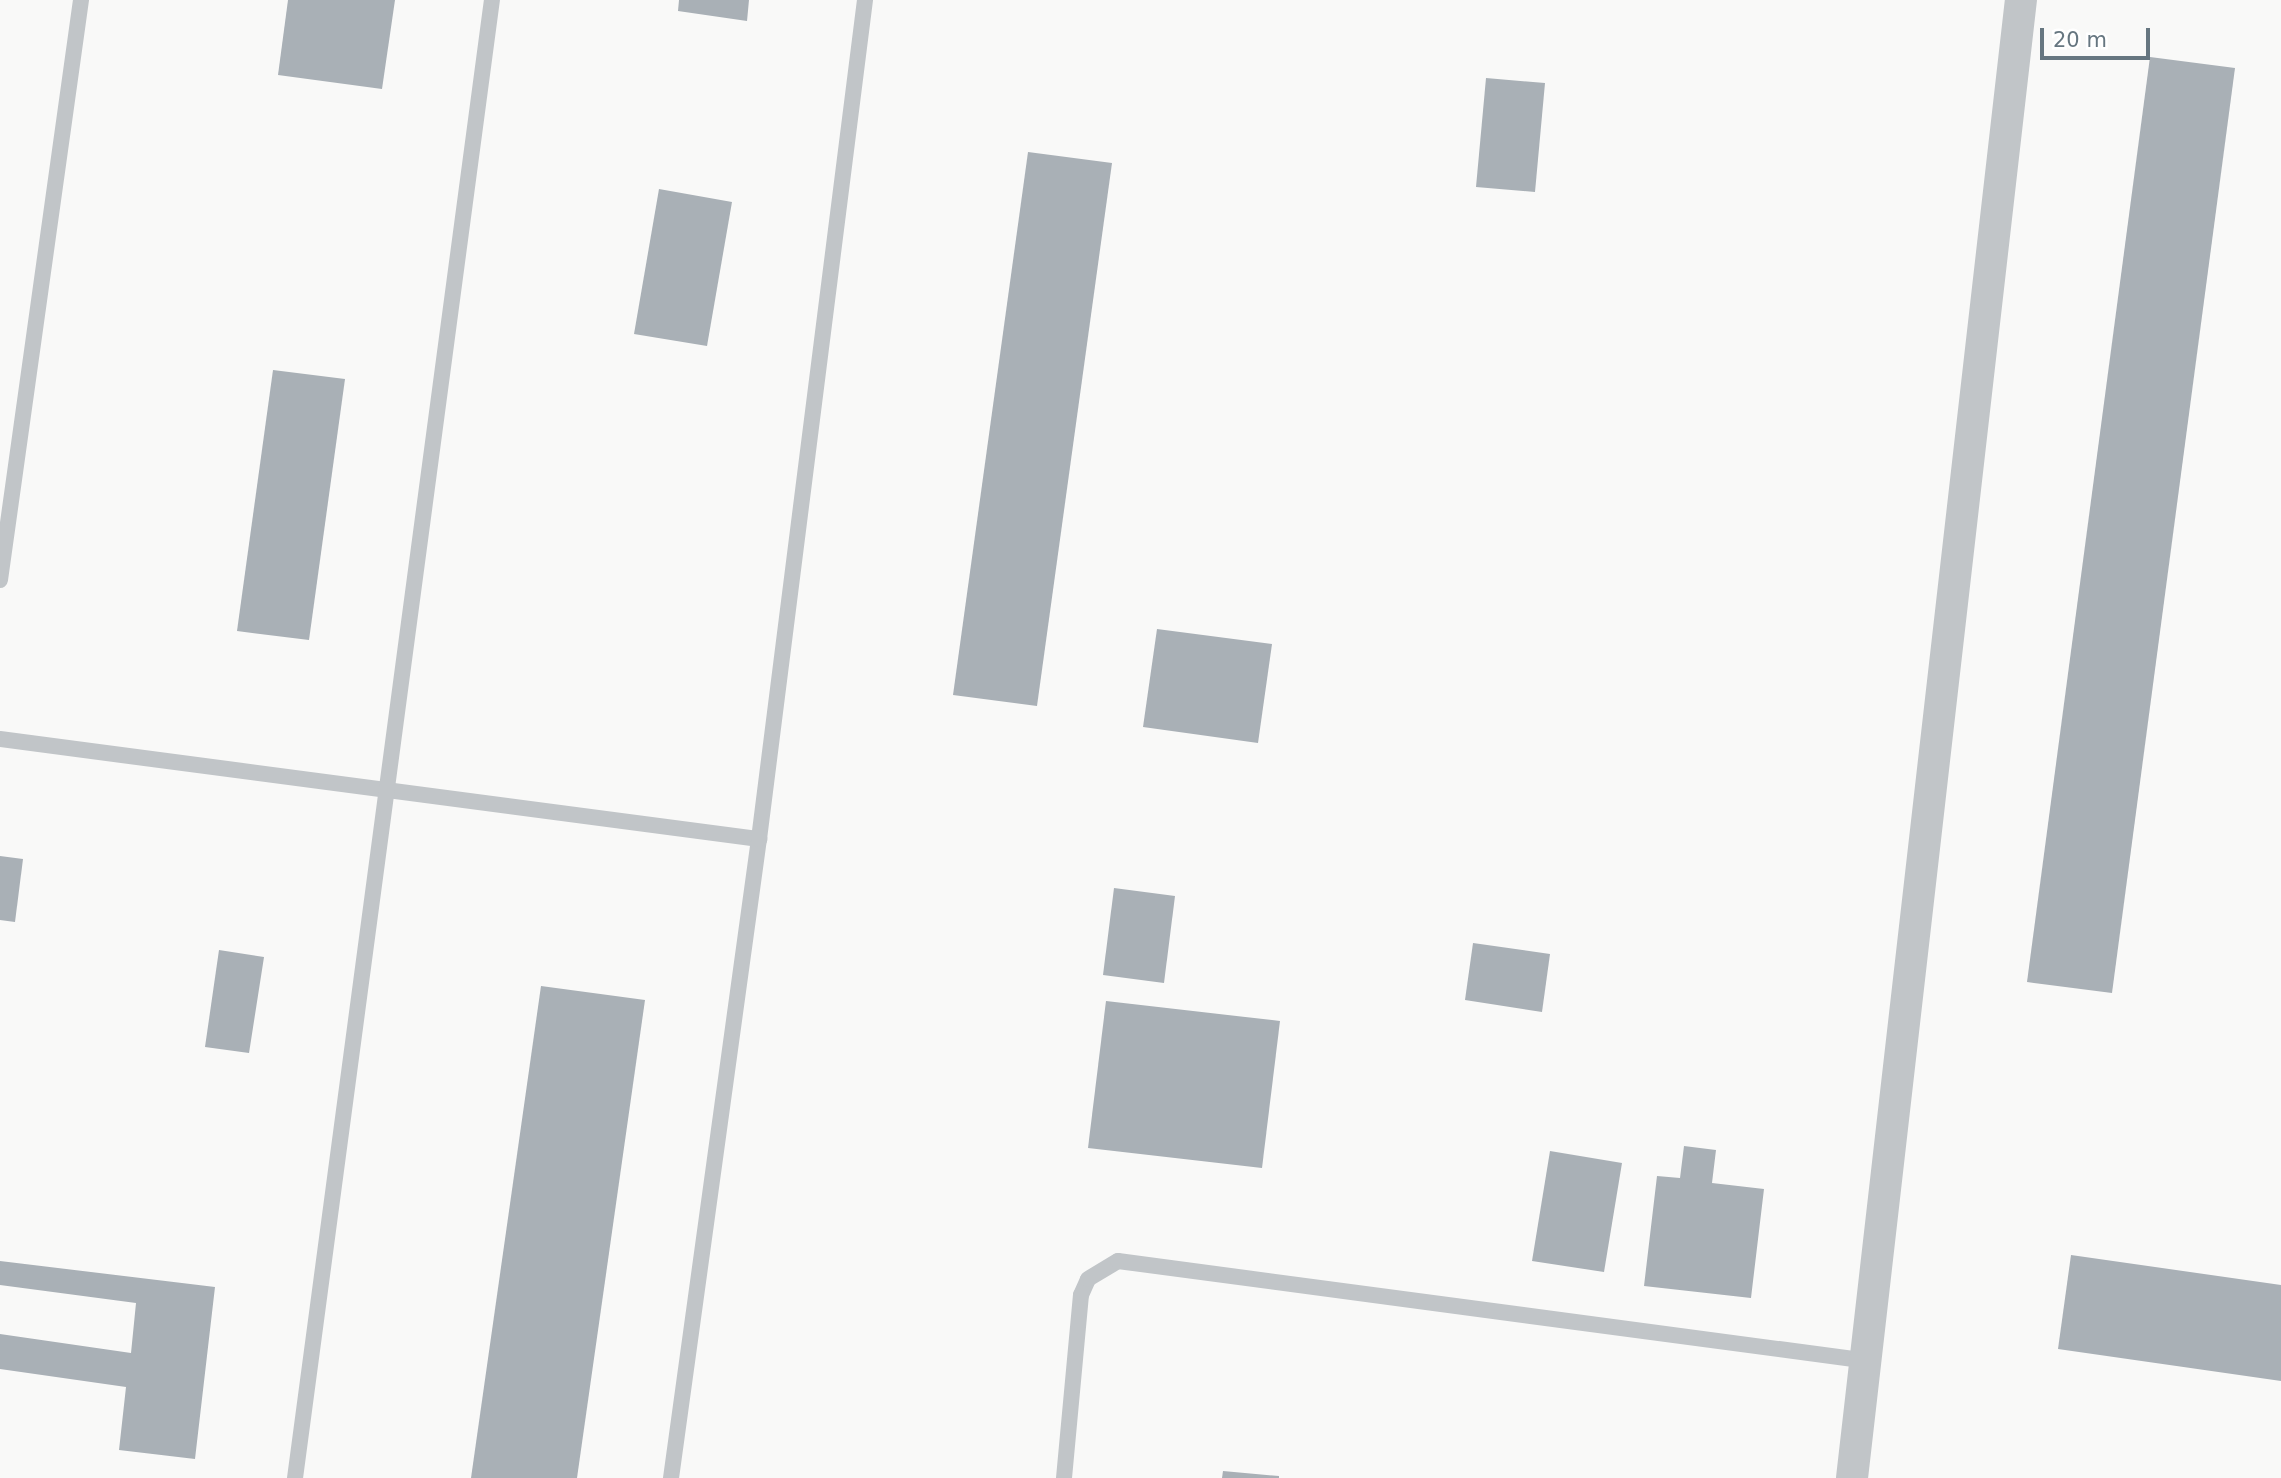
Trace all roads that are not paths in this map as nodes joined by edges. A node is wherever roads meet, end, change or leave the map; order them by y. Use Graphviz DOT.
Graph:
graph roads {
  1 [pos="81,0"];
  2 [pos="492,0"];
  3 [pos="865,0"];
  4 [pos="2021,0"];
  5 [pos="0,580"];
  6 [pos="0,739"];
  7 [pos="389,794"];
  8 [pos="759,839"];
  9 [pos="1868,1360"];
  10 [pos="295,1478"];
  11 [pos="671,1478"];
  12 [pos="1065,1478"];
  13 [pos="1852,1478"];
  1 -- 5 [label="lane"];
  2 -- 7 [label="lane"];
  3 -- 8 [label="lane"];
  4 -- 9 [label="street"];
  6 -- 7 [label="lane"];
  7 -- 8 [label="lane"];
  7 -- 10 [label="lane"];
  8 -- 11 [label="lane"];
  9 -- 12 [label="lane"];
  9 -- 13 [label="street"];
}
